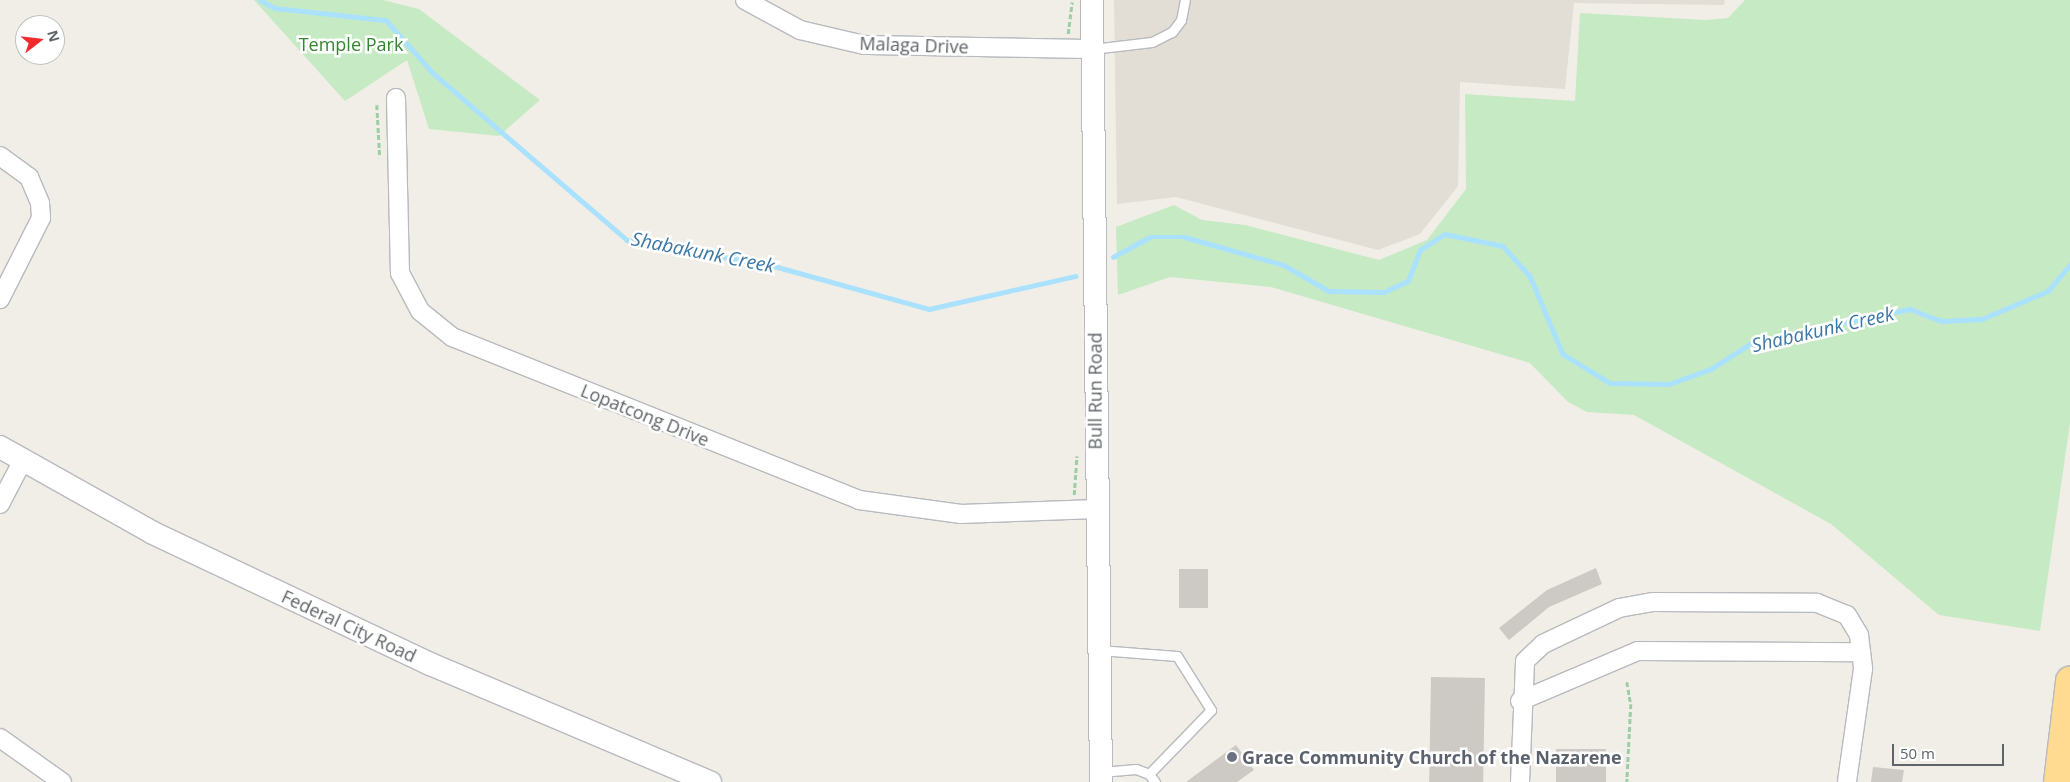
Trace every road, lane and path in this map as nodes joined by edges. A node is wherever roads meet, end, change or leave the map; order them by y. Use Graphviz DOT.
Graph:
graph roads {
  1 [pos="745,0"];
  2 [pos="1073,0"];
  3 [pos="1092,0"];
  4 [pos="1185,0"];
  5 [pos="1067,48"];
  6 [pos="1092,49"];
  7 [pos="396,98"];
  8 [pos="377,105"];
  9 [pos="0,156"];
  10 [pos="380,162"];
  11 [pos="0,299"];
  12 [pos="0,446"];
  13 [pos="1078,448"];
  14 [pos="22,460"];
  15 [pos="0,504"];
  16 [pos="1074,509"];
  17 [pos="1096,509"];
  18 [pos="1098,650"];
  19 [pos="1861,652"];
  20 [pos="2070,681"];
  21 [pos="1626,682"];
  22 [pos="1520,701"];
  23 [pos="0,738"];
  24 [pos="1149,774"];
  25 [pos="1101,777"];
  26 [pos="62,782"];
  27 [pos="710,782"];
  28 [pos="1155,782"];
  29 [pos="1520,782"];
  30 [pos="1627,782"];
  31 [pos="1847,782"];
  32 [pos="2058,782"];
  1 -- 5 [label="street, Malaga Drive"];
  2 -- 5 [label="path"];
  3 -- 6 [label="street, Bull Run Road"];
  4 -- 6 [label="lane"];
  5 -- 6 [label="street, Malaga Drive"];
  6 -- 17 [label="street, Bull Run Road"];
  7 -- 16 [label="street, Lopatcong Drive"];
  8 -- 10 [label="path"];
  9 -- 11 [label="street"];
  12 -- 14 [label="street, Federal City Road"];
  13 -- 16 [label="path"];
  14 -- 15 [label="street"];
  14 -- 27 [label="street, Federal City Road"];
  16 -- 17 [label="street, Lopatcong Drive"];
  17 -- 18 [label="street, Bull Run Road"];
  18 -- 24 [label="lane"];
  18 -- 25 [label="street, Bull Run Road"];
  19 -- 22 [label="street"];
  19 -- 22 [label="street"];
  19 -- 31 [label="street"];
  20 -- 32 [label="highway"];
  21 -- 30 [label="path"];
  22 -- 29 [label="street"];
  23 -- 26 [label="street"];
  24 -- 25 [label="lane"];
  24 -- 28 [label="lane"];
}
